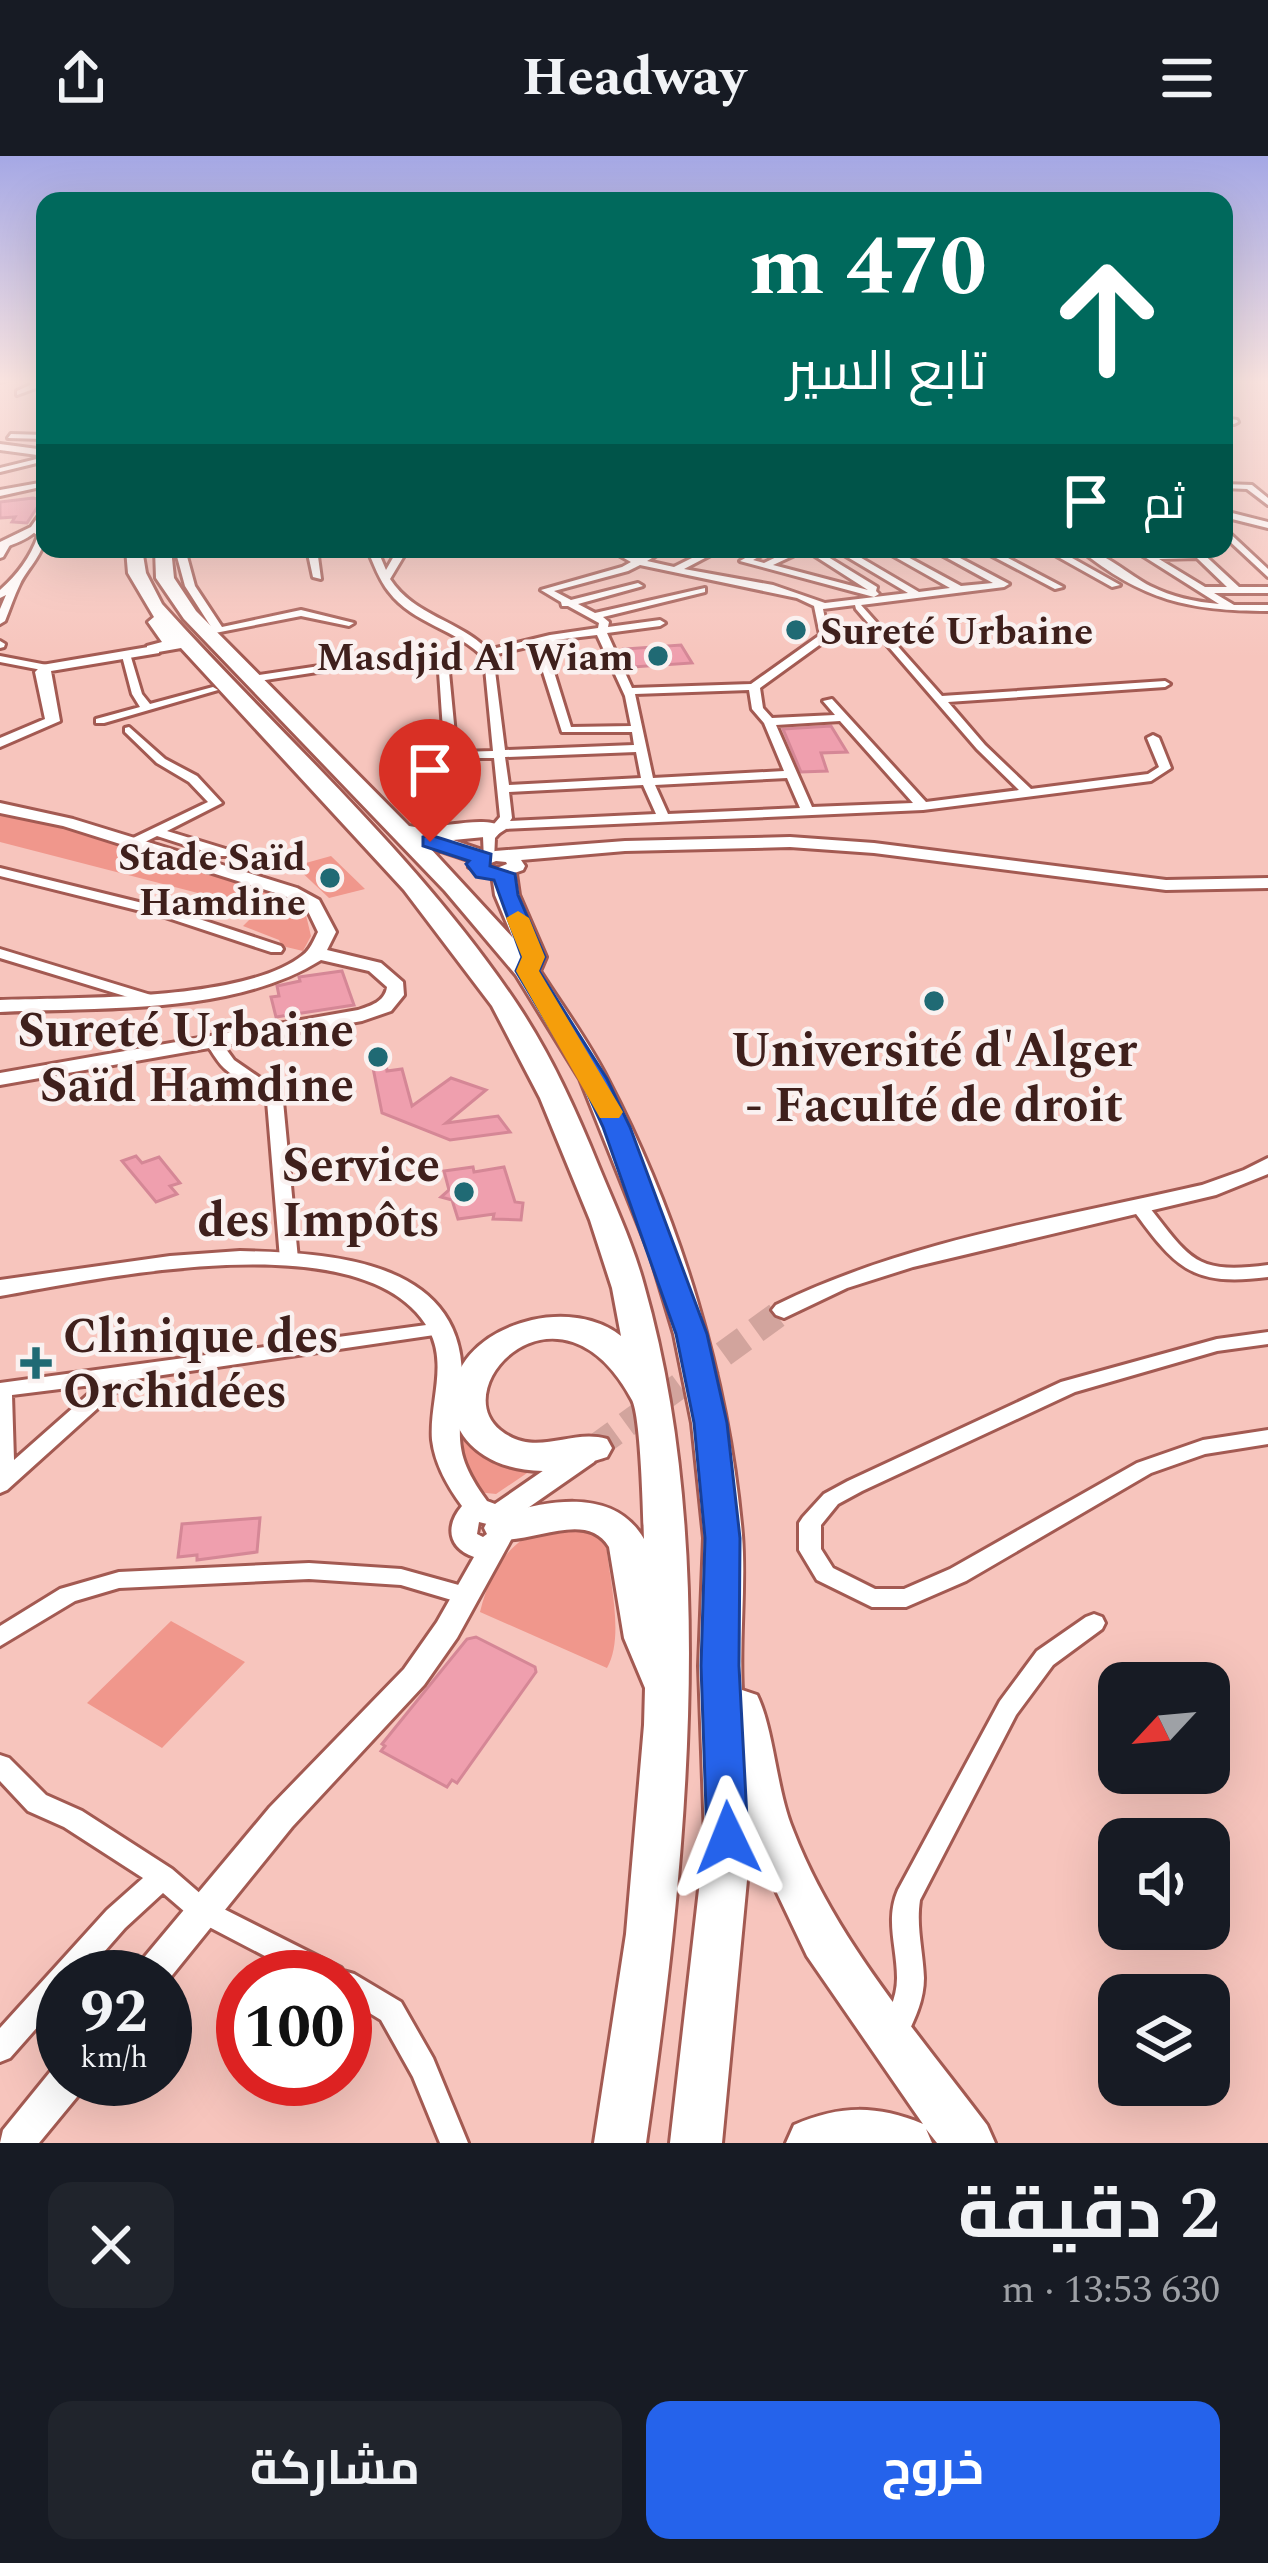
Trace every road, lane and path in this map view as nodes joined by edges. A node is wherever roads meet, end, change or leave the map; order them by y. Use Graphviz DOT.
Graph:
graph roads {
  1 [pos="36,486"];
  2 [pos="1233,486"];
  3 [pos="0,493"];
  4 [pos="1263,502"];
  5 [pos="1233,515"];
  6 [pos="1267,521"];
  7 [pos="35,529"];
  8 [pos="1233,542"];
  9 [pos="2,548"];
  10 [pos="36,554"];
  11 [pos="135,558"];
  12 [pos="164,558"];
  13 [pos="182,558"];
  14 [pos="314,558"];
  15 [pos="377,558"];
  16 [pos="398,558"];
  17 [pos="637,558"];
  18 [pos="646,558"];
  19 [pos="699,558"];
  20 [pos="751,558"];
  21 [pos="779,558"];
  22 [pos="824,558"];
  23 [pos="855,558"];
  24 [pos="902,558"];
  25 [pos="959,558"];
  26 [pos="1002,558"];
  27 [pos="1066,558"];
  28 [pos="1098,558"];
  29 [pos="1151,558"];
  30 [pos="1202,558"];
  31 [pos="955,559"];
  32 [pos="642,560"];
  33 [pos="833,563"];
  34 [pos="765,566"];
  35 [pos="678,568"];
  36 [pos="557,572"];
  37 [pos="1268,574"];
  38 [pos="318,577"];
  39 [pos="811,577"];
  40 [pos="385,579"];
  41 [pos="16,583"];
  42 [pos="564,583"];
  43 [pos="1115,585"];
  44 [pos="638,586"];
  45 [pos="1058,587"];
  46 [pos="959,589"];
  47 [pos="702,590"];
  48 [pos="1204,590"];
  49 [pos="1235,590"];
  50 [pos="1268,590"];
  51 [pos="915,592"];
  52 [pos="0,595"];
  53 [pos="883,596"];
  54 [pos="565,604"];
  55 [pos="154,606"];
  56 [pos="823,606"];
  57 [pos="859,607"];
  58 [pos="1232,608"];
  59 [pos="1268,608"];
  60 [pos="589,617"];
  61 [pos="0,621"];
  62 [pos="349,623"];
  63 [pos="660,623"];
  64 [pos="220,632"];
  65 [pos="603,632"];
  66 [pos="550,638"];
  67 [pos="154,650"];
  68 [pos="487,653"];
  69 [pos="125,654"];
  70 [pos="0,659"];
  71 [pos="333,667"];
  72 [pos="47,668"];
  73 [pos="444,672"];
  74 [pos="236,684"];
  75 [pos="1165,684"];
  76 [pos="754,687"];
  77 [pos="628,691"];
  78 [pos="943,699"];
  79 [pos="828,701"];
  80 [pos="147,708"];
  81 [pos="843,718"];
  82 [pos="100,721"];
  83 [pos="769,722"];
  84 [pos="637,729"];
  85 [pos="129,730"];
  86 [pos="1153,738"];
  87 [pos="0,743"];
  88 [pos="641,748"];
  89 [pos="498,754"];
  90 [pos="791,774"];
  91 [pos="648,782"];
  92 [pos="501,789"];
  93 [pos="1028,792"];
  94 [pos="923,806"];
  95 [pos="0,808"];
  96 [pos="808,812"];
  97 [pos="663,816"];
  98 [pos="157,832"];
  99 [pos="406,832"];
  100 [pos="135,842"];
  101 [pos="498,852"];
  102 [pos="224,853"];
  103 [pos="0,872"];
  104 [pos="1268,883"];
  105 [pos="1268,892"];
  106 [pos="276,949"];
  107 [pos="0,953"];
  108 [pos="320,954"];
  109 [pos="527,971"];
  110 [pos="146,998"];
  111 [pos="0,1006"];
  112 [pos="213,1041"];
  113 [pos="0,1079"];
  114 [pos="1268,1164"];
  115 [pos="1139,1208"];
  116 [pos="289,1259"];
  117 [pos="1268,1271"];
  118 [pos="0,1288"];
  119 [pos="784,1310"];
  120 [pos="441,1329"];
  121 [pos="1268,1338"];
  122 [pos="123,1374"];
  123 [pos="1,1390"];
  124 [pos="647,1401"];
  125 [pos="1268,1436"];
  126 [pos="595,1448"];
  127 [pos="484,1527"];
  128 [pos="465,1594"];
  129 [pos="722,1605"];
  130 [pos="1094,1623"];
  131 [pos="0,1637"];
  132 [pos="667,1690"];
  133 [pos="0,1765"];
  134 [pos="163,1877"];
  135 [pos="201,1910"];
  136 [pos="89,1950"];
  137 [pos="170,1950"];
  138 [pos="279,1950"];
  139 [pos="372,2000"];
  140 [pos="36,2009"];
  141 [pos="891,2038"];
  142 [pos="0,2048"];
  143 [pos="46,2106"];
  144 [pos="16,2143"];
  145 [pos="454,2143"];
  146 [pos="620,2143"];
  147 [pos="696,2143"];
  148 [pos="812,2143"];
  149 [pos="906,2143"];
  150 [pos="969,2143"];
  1 -- 3 [label="street"];
  2 -- 4 [label="street"];
  4 -- 6 [label="street"];
  5 -- 6 [label="street"];
  7 -- 9 [label="street"];
  8 -- 37 [label="street"];
  10 -- 41 [label="street"];
  11 -- 55 [label="highway"];
  12 -- 74 [label="highway"];
  13 -- 64 [label="street"];
  14 -- 38 [label="street"];
  15 -- 40 [label="street"];
  16 -- 40 [label="street"];
  17 -- 32 [label="street"];
  18 -- 32 [label="street"];
  19 -- 35 [label="street"];
  20 -- 34 [label="street"];
  21 -- 34 [label="street"];
  22 -- 33 [label="street"];
  23 -- 51 [label="street"];
  24 -- 46 [label="street"];
  25 -- 31 [label="street"];
  26 -- 45 [label="street"];
  27 -- 43 [label="street"];
  28 -- 58 [label="street"];
  29 -- 48 [label="street"];
  30 -- 49 [label="street"];
  31 -- 46 [label="street"];
  32 -- 35 [label="street"];
  32 -- 42 [label="street"];
  33 -- 39 [label="street"];
  33 -- 53 [label="street"];
  34 -- 39 [label="street"];
  35 -- 56 [label="street"];
  36 -- 42 [label="street"];
  39 -- 53 [label="street"];
  40 -- 68 [label="street"];
  41 -- 52 [label="street"];
  41 -- 61 [label="street"];
  42 -- 54 [label="street"];
  44 -- 54 [label="street"];
  46 -- 51 [label="street"];
  47 -- 60 [label="street"];
  48 -- 49 [label="street"];
  48 -- 58 [label="street"];
  49 -- 50 [label="street"];
  51 -- 53 [label="street"];
  53 -- 56 [label="street"];
  54 -- 60 [label="street"];
  55 -- 67 [label="highway"];
  55 -- 74 [label="highway"];
  56 -- 76 [label="street"];
  57 -- 78 [label="street"];
  58 -- 59 [label="street"];
  60 -- 65 [label="street"];
  62 -- 64 [label="street"];
  63 -- 65 [label="street"];
  64 -- 74 [label="highway"];
  65 -- 66 [label="street"];
  65 -- 77 [label="street"];
  66 -- 68 [label="street"];
  66 -- 84 [label="street"];
  67 -- 69 [label="street"];
  68 -- 89 [label="street"];
  69 -- 72 [label="street"];
  69 -- 80 [label="street"];
  70 -- 72 [label="street"];
  71 -- 74 [label="street"];
  72 -- 87 [label="street"];
  73 -- 89 [label="street"];
  74 -- 80 [label="street"];
  74 -- 99 [label="highway"];
  74 -- 124 [label="highway"];
  75 -- 78 [label="street"];
  76 -- 77 [label="street"];
  76 -- 83 [label="street"];
  77 -- 84 [label="street"];
  78 -- 93 [label="street"];
  79 -- 81 [label="street"];
  80 -- 82 [label="street"];
  81 -- 83 [label="street"];
  81 -- 94 [label="street"];
  83 -- 90 [label="street"];
  84 -- 88 [label="street"];
  85 -- 98 [label="street"];
  86 -- 93 [label="street"];
  88 -- 89 [label="street"];
  88 -- 91 [label="street"];
  89 -- 92 [label="street"];
  90 -- 91 [label="street"];
  90 -- 96 [label="street"];
  91 -- 92 [label="street"];
  91 -- 97 [label="street"];
  92 -- 101 [label="street"];
  93 -- 94 [label="street"];
  94 -- 96 [label="street"];
  95 -- 100 [label="street"];
  96 -- 97 [label="street"];
  97 -- 101 [label="street"];
  98 -- 100 [label="street"];
  98 -- 102 [label="street"];
  99 -- 101 [label="highway"];
  99 -- 109 [label="highway"];
  100 -- 108 [label="street"];
  101 -- 104 [label="street"];
  101 -- 105 [label="street"];
  101 -- 109 [label="highway"];
  103 -- 106 [label="street"];
  107 -- 110 [label="street"];
  108 -- 110 [label="street"];
  108 -- 112 [label="street"];
  109 -- 129 [label="highway"];
  110 -- 111 [label="street"];
  112 -- 113 [label="street"];
  112 -- 116 [label="street"];
  114 -- 115 [label="street"];
  115 -- 117 [label="street"];
  115 -- 119 [label="street"];
  116 -- 118 [label="street"];
  116 -- 120 [label="street"];
  120 -- 122 [label="street"];
  120 -- 127 [label="street"];
  121 -- 125 [label="street"];
  122 -- 123 [label="street"];
  122 -- 123 [label="street"];
  124 -- 126 [label="highway"];
  124 -- 132 [label="highway"];
  126 -- 127 [label="street"];
  127 -- 128 [label="street"];
  127 -- 132 [label="highway"];
  128 -- 131 [label="street"];
  128 -- 135 [label="street"];
  129 -- 141 [label="highway"];
  129 -- 147 [label="highway"];
  130 -- 141 [label="street"];
  132 -- 146 [label="highway"];
  133 -- 134 [label="street"];
  134 -- 135 [label="street"];
  134 -- 136 [label="street"];
  135 -- 137 [label="street"];
  135 -- 138 [label="street"];
  139 -- 145 [label="street"];
  140 -- 142 [label="street"];
  141 -- 150 [label="highway"];
  143 -- 144 [label="street"];
  148 -- 149 [label="highway"];
}
